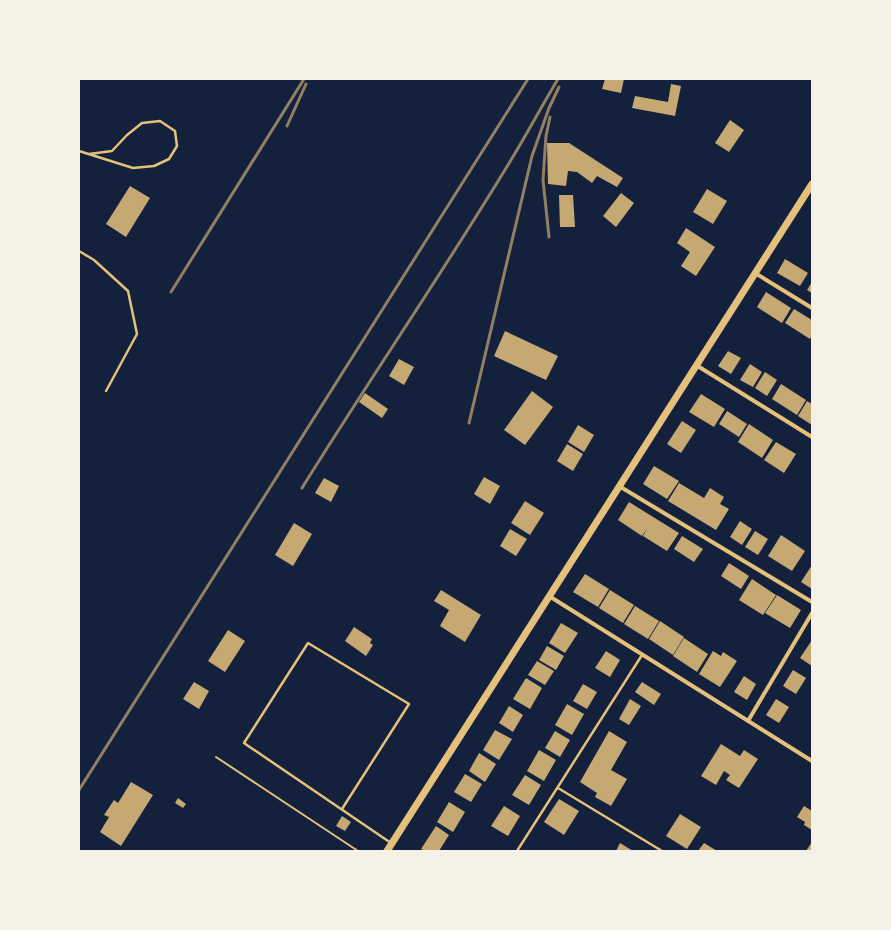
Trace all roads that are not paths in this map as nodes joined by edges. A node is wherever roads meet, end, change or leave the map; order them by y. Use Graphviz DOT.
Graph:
graph roads {
  1 [pos="79,151"];
  2 [pos="90,154"];
  3 [pos="812,184"];
  4 [pos="79,251"];
  5 [pos="755,273"];
  6 [pos="812,308"];
  7 [pos="696,365"];
  8 [pos="106,391"];
  9 [pos="812,437"];
  10 [pos="619,486"];
  11 [pos="549,596"];
  12 [pos="812,602"];
  13 [pos="812,613"];
  14 [pos="642,654"];
  15 [pos="748,720"];
  16 [pos="812,761"];
  17 [pos="558,788"];
  18 [pos="342,809"];
  19 [pos="392,843"];
  20 [pos="387,851"];
  21 [pos="517,851"];
  22 [pos="662,851"];
  1 -- 2 [label="lane"];
  2 -- 2 [label="lane"];
  3 -- 5 [label="street"];
  4 -- 8 [label="lane"];
  5 -- 6 [label="street"];
  5 -- 7 [label="street"];
  7 -- 9 [label="street"];
  7 -- 10 [label="street"];
  10 -- 11 [label="street"];
  10 -- 12 [label="street"];
  11 -- 14 [label="street"];
  11 -- 19 [label="street"];
  13 -- 15 [label="street"];
  14 -- 15 [label="street"];
  14 -- 17 [label="lane"];
  15 -- 16 [label="street"];
  17 -- 21 [label="lane"];
  17 -- 22 [label="lane"];
  18 -- 18 [label="lane"];
  18 -- 19 [label="lane"];
  19 -- 20 [label="street"];
}
